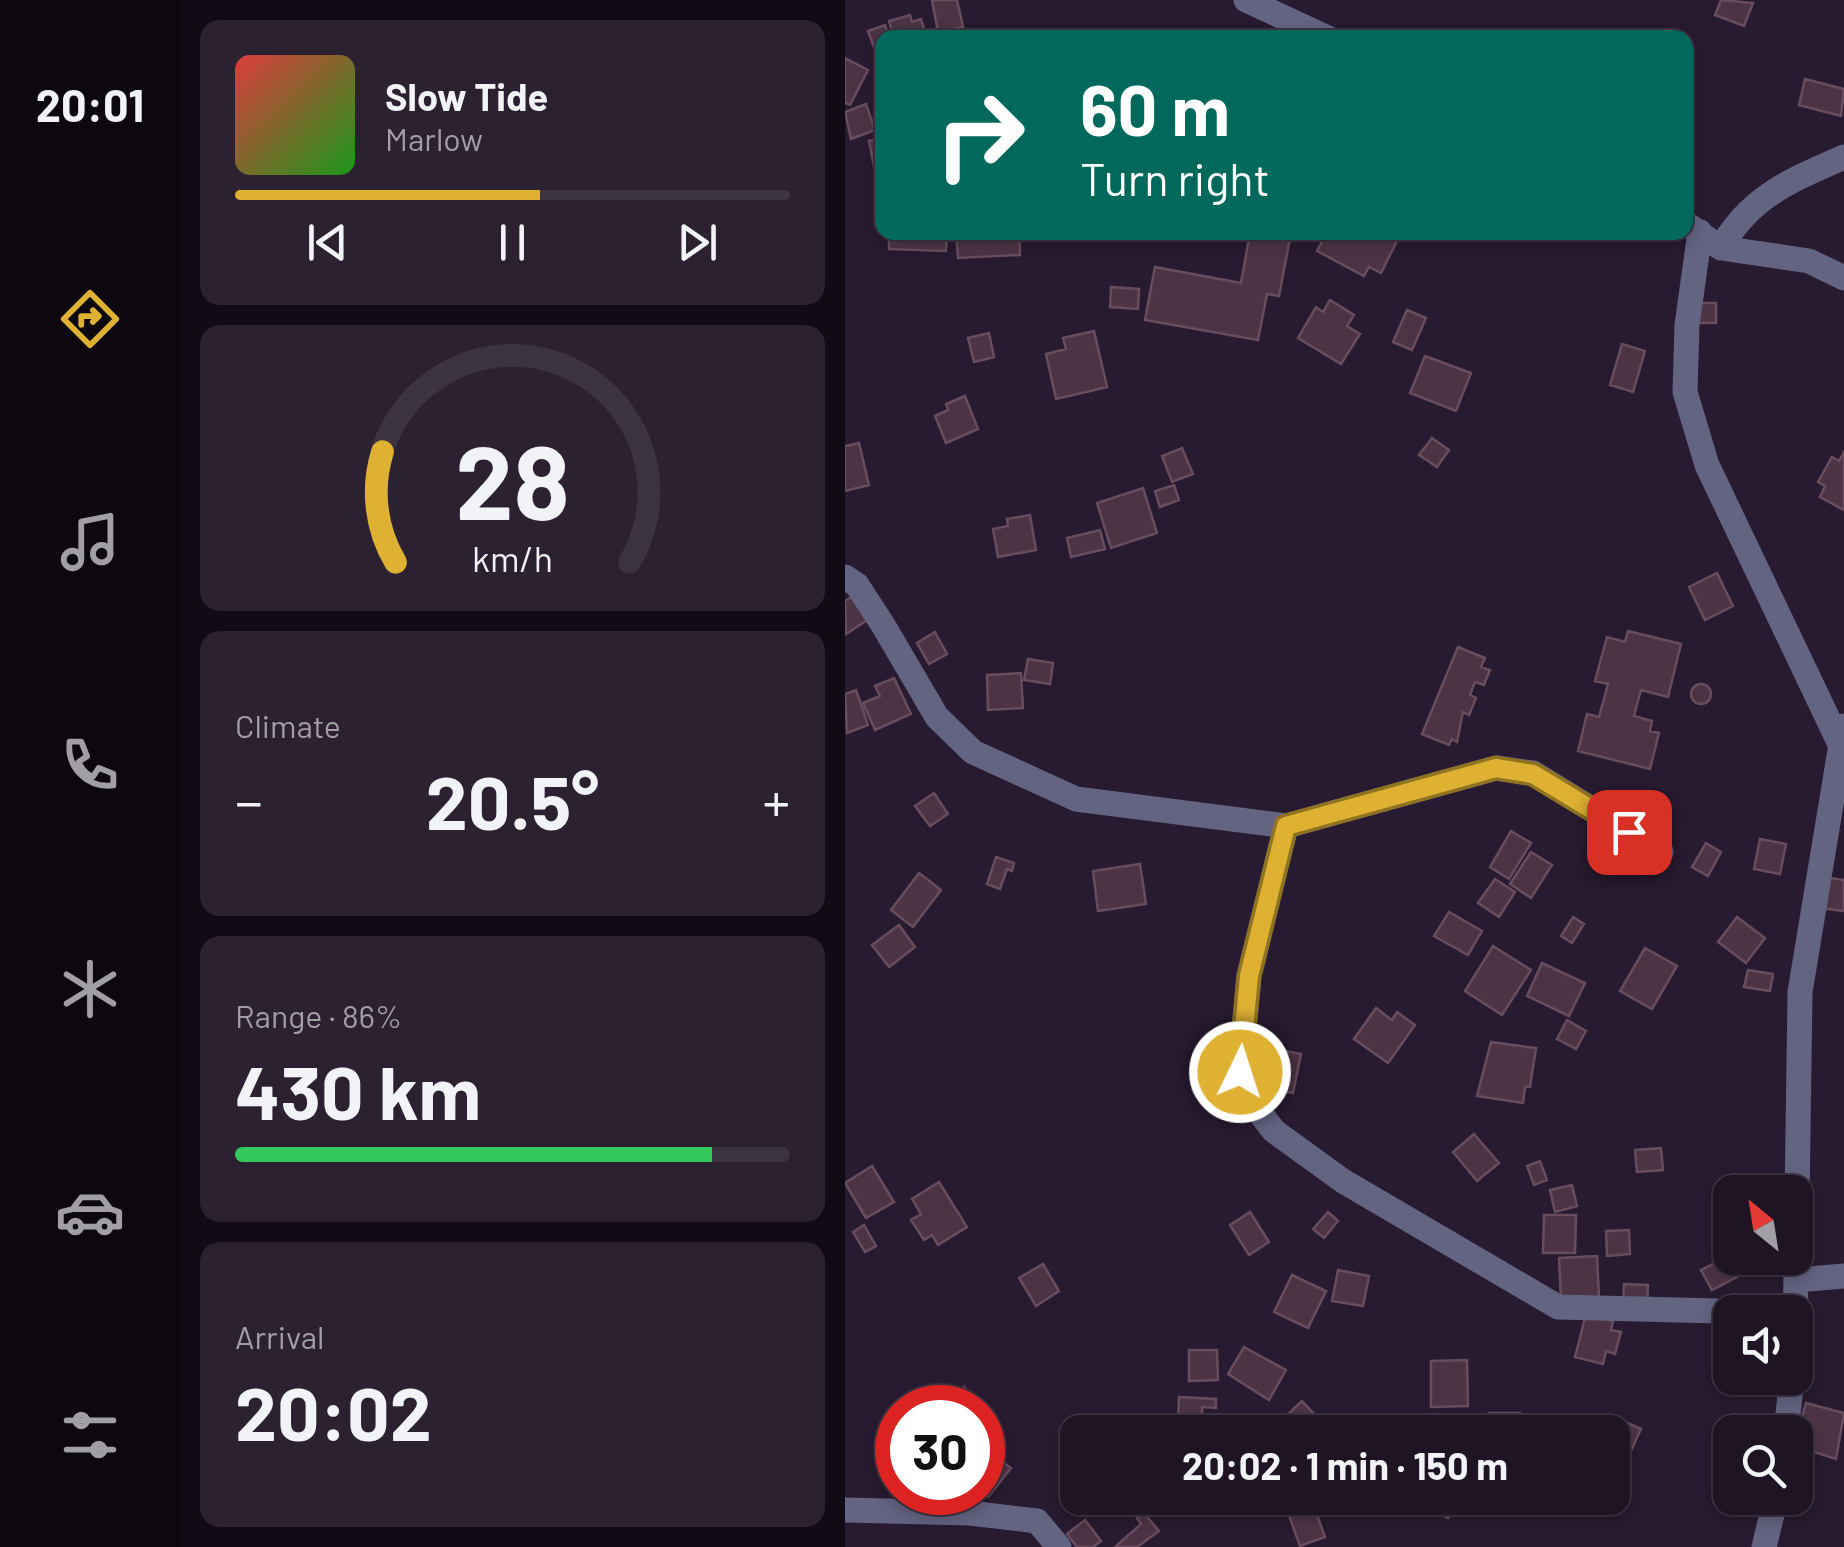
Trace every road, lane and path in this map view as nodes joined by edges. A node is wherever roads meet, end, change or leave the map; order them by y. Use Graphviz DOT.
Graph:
graph roads {
  1 [pos="1245,0"];
  2 [pos="1311,30"];
  3 [pos="1844,157"];
  4 [pos="1693,227"];
  5 [pos="1692,240"];
  6 [pos="1721,248"];
  7 [pos="1844,278"];
  8 [pos="845,577"];
  9 [pos="1842,735"];
  10 [pos="1286,826"];
  11 [pos="1661,852"];
  12 [pos="1844,1276"];
  13 [pos="1797,1280"];
  14 [pos="1797,1295"];
  15 [pos="1713,1311"];
  16 [pos="845,1510"];
  17 [pos="1772,1515"];
  18 [pos="1059,1547"];
  19 [pos="1764,1547"];
  1 -- 2 [label="street"];
  3 -- 6 [label="street"];
  4 -- 6 [label="street"];
  5 -- 9 [label="street"];
  6 -- 7 [label="street"];
  8 -- 10 [label="street"];
  9 -- 13 [label="street"];
  10 -- 11 [label="street"];
  10 -- 15 [label="street"];
  12 -- 13 [label="street"];
  13 -- 14 [label="street"];
  16 -- 18 [label="street"];
  17 -- 19 [label="street"];
}
